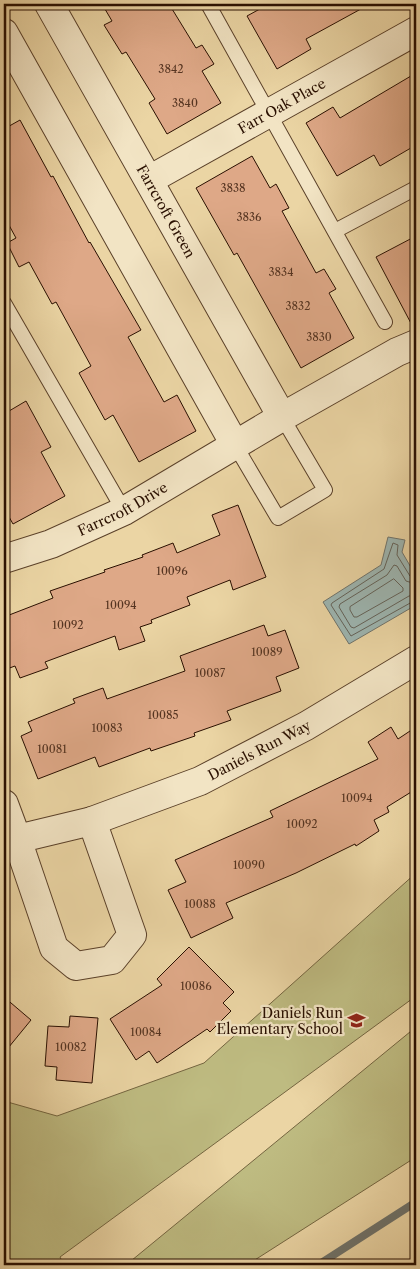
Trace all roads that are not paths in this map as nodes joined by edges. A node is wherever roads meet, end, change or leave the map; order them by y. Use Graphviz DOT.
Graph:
graph roads {
  1 [pos="50,4"];
  2 [pos="208,4"];
  3 [pos="416,31"];
  4 [pos="4,33"];
  5 [pos="269,113"];
  6 [pos="149,180"];
  7 [pos="416,188"];
  8 [pos="335,231"];
  9 [pos="4,303"];
  10 [pos="385,322"];
  11 [pos="416,344"];
  12 [pos="282,417"];
  13 [pos="235,445"];
  14 [pos="124,511"];
  15 [pos="4,559"];
  16 [pos="416,660"];
  17 [pos="4,804"];
  18 [pos="92,821"];
  19 [pos="17,839"];
  1 -- 6 [label="street, Farrcroft Green"];
  2 -- 5 [label="lane"];
  3 -- 5 [label="street, Farr Oak Place"];
  4 -- 13 [label="street"];
  5 -- 6 [label="street, Farr Oak Place"];
  5 -- 8 [label="lane"];
  6 -- 12 [label="street, Farrcroft Green"];
  7 -- 8 [label="lane"];
  8 -- 10 [label="lane"];
  9 -- 14 [label="lane"];
  11 -- 12 [label="street"];
  12 -- 13 [label="street, Farrcroft Drive"];
  12 -- 13 [label="lane"];
  13 -- 14 [label="street, Farrcroft Drive"];
  14 -- 15 [label="street, Farrcroft Drive"];
  16 -- 18 [label="street, Daniels Run Way"];
  17 -- 19 [label="street"];
  18 -- 19 [label="street, Daniels Run Way"];
  18 -- 19 [label="street"];
}
